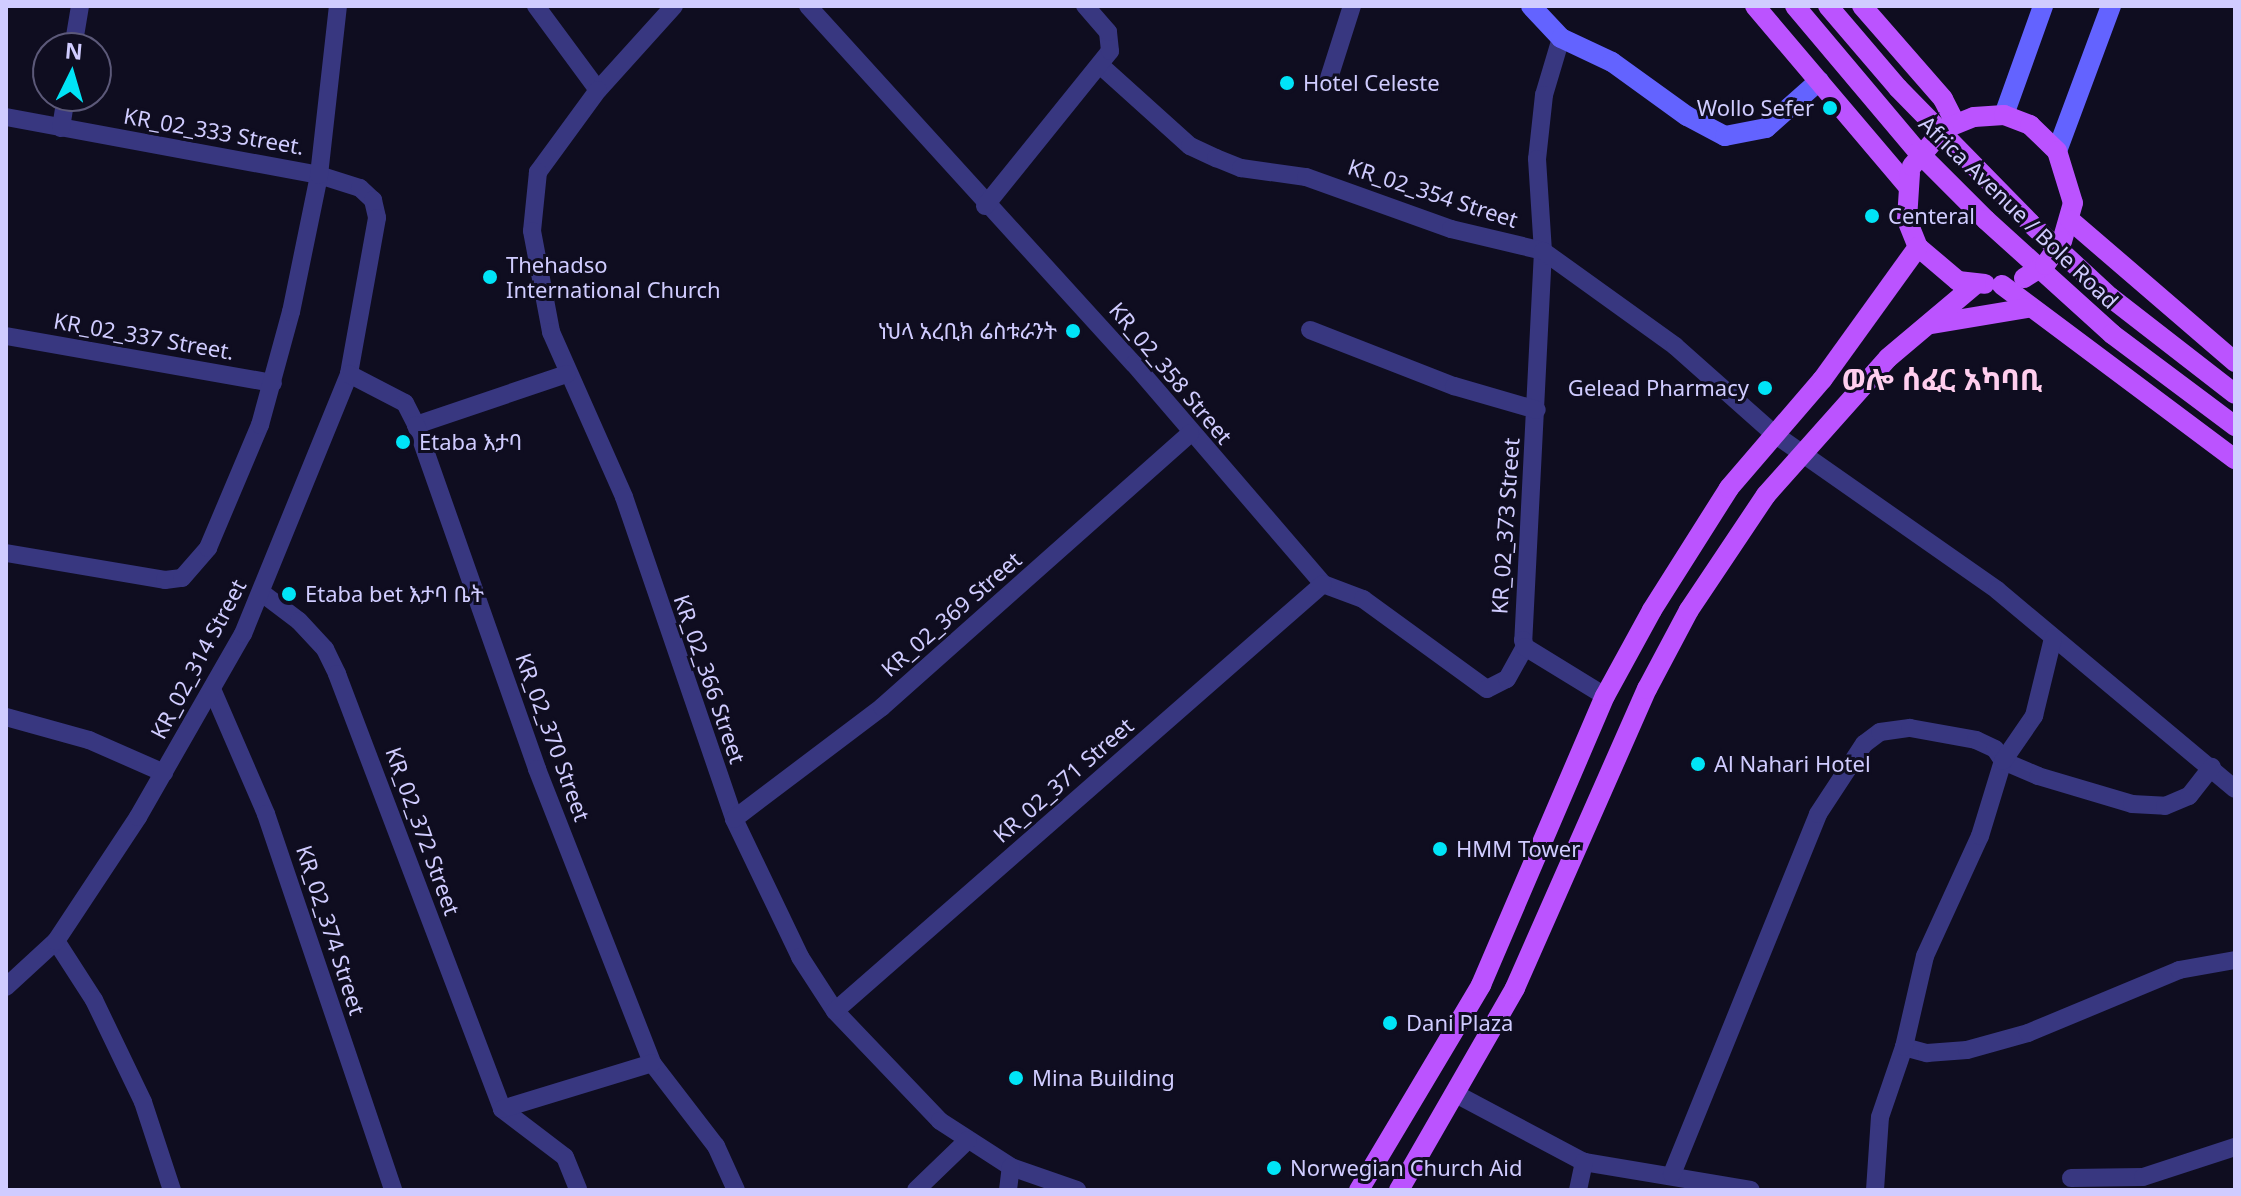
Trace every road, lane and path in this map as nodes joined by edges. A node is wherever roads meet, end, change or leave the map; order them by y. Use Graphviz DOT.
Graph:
graph roads {
  1 [pos="80,6"];
  2 [pos="338,6"];
  3 [pos="536,6"];
  4 [pos="674,6"];
  5 [pos="808,6"];
  6 [pos="1085,6"];
  7 [pos="1352,6"];
  8 [pos="1531,6"];
  9 [pos="1755,6"];
  10 [pos="1795,6"];
  11 [pos="1828,6"];
  12 [pos="1862,6"];
  13 [pos="2043,6"];
  14 [pos="2111,6"];
  15 [pos="76,32"];
  16 [pos="1561,38"];
  17 [pos="1100,65"];
  18 [pos="1329,78"];
  19 [pos="1819,81"];
  20 [pos="598,90"];
  21 [pos="64,112"];
  22 [pos="2004,115"];
  23 [pos="6,117"];
  24 [pos="1950,126"];
  25 [pos="61,128"];
  26 [pos="2057,151"];
  27 [pos="1880,153"];
  28 [pos="319,175"];
  29 [pos="1910,175"];
  30 [pos="985,206"];
  31 [pos="2070,220"];
  32 [pos="1918,247"];
  33 [pos="1543,251"];
  34 [pos="1896,279"];
  35 [pos="1976,284"];
  36 [pos="2002,285"];
  37 [pos="2028,308"];
  38 [pos="1928,324"];
  39 [pos="1310,330"];
  40 [pos="6,336"];
  41 [pos="2235,362"];
  42 [pos="349,374"];
  43 [pos="567,374"];
  44 [pos="273,383"];
  45 [pos="2235,394"];
  46 [pos="1537,410"];
  47 [pos="416,425"];
  48 [pos="2235,426"];
  49 [pos="1773,433"];
  50 [pos="1190,434"];
  51 [pos="1805,453"];
  52 [pos="2235,459"];
  53 [pos="6,553"];
  54 [pos="1323,584"];
  55 [pos="262,593"];
  56 [pos="2053,638"];
  57 [pos="1525,647"];
  58 [pos="212,689"];
  59 [pos="1605,696"];
  60 [pos="6,717"];
  61 [pos="2003,761"];
  62 [pos="2212,767"];
  63 [pos="164,773"];
  64 [pos="2235,789"];
  65 [pos="734,819"];
  66 [pos="56,941"];
  67 [pos="2235,960"];
  68 [pos="6,987"];
  69 [pos="835,1011"];
  70 [pos="1904,1047"];
  71 [pos="652,1063"];
  72 [pos="1454,1093"];
  73 [pos="502,1109"];
  74 [pos="968,1140"];
  75 [pos="2235,1147"];
  76 [pos="1584,1162"];
  77 [pos="1011,1167"];
  78 [pos="1672,1174"];
  79 [pos="2071,1178"];
  80 [pos="172,1190"];
  81 [pos="393,1190"];
  82 [pos="578,1190"];
  83 [pos="736,1190"];
  84 [pos="916,1190"];
  85 [pos="1008,1190"];
  86 [pos="1077,1190"];
  87 [pos="1359,1190"];
  88 [pos="1399,1190"];
  89 [pos="1578,1190"];
  90 [pos="1751,1190"];
  91 [pos="1875,1190"];
  1 -- 15 [label="street"];
  2 -- 28 [label="street, KR_02_314 Street"];
  3 -- 20 [label="street"];
  4 -- 20 [label="street"];
  5 -- 30 [label="street, KR_02_358 Street"];
  6 -- 17 [label="street"];
  7 -- 18 [label="street"];
  8 -- 16 [label="street"];
  9 -- 19 [label="main road"];
  10 -- 48 [label="main road, Africa Avenue / Bole Road"];
  11 -- 45 [label="main road, Africa Avenue / Bole Road"];
  12 -- 24 [label="main road, Africa Avenue / Bole Road"];
  13 -- 22 [label="street"];
  14 -- 26 [label="street"];
  16 -- 19 [label="street"];
  16 -- 33 [label="street, KR_02_373 Street"];
  17 -- 30 [label="street"];
  17 -- 33 [label="street, KR_02_354 Street"];
  19 -- 27 [label="main road"];
  20 -- 43 [label="street, KR_02_366 Street"];
  21 -- 25 [label="street"];
  22 -- 24 [label="main road"];
  22 -- 26 [label="main road"];
  23 -- 25 [label="street, KR_02_333 Street."];
  24 -- 29 [label="main road, bridge"];
  25 -- 28 [label="street, KR_02_333 Street."];
  26 -- 31 [label="main road"];
  27 -- 29 [label="main road"];
  27 -- 34 [label="main road"];
  28 -- 42 [label="street, KR_02_333 Street."];
  28 -- 44 [label="street, KR_02_314 Street"];
  29 -- 32 [label="main road"];
  30 -- 50 [label="street, KR_02_358 Street"];
  31 -- 36 [label="main road, bridge"];
  31 -- 41 [label="main road, Africa Avenue / Bole Road"];
  32 -- 34 [label="main road"];
  32 -- 35 [label="main road"];
  33 -- 46 [label="street, KR_02_373 Street"];
  33 -- 49 [label="street, KR_02_354 Street"];
  34 -- 49 [label="main road"];
  35 -- 36 [label="main road"];
  35 -- 38 [label="main road"];
  36 -- 37 [label="main road"];
  37 -- 38 [label="main road"];
  37 -- 52 [label="main road"];
  38 -- 51 [label="main road"];
  39 -- 46 [label="street, KR_02_373 Street"];
  40 -- 44 [label="street, KR_02_337 Street."];
  42 -- 47 [label="street"];
  42 -- 55 [label="street, KR_02_314 Street"];
  43 -- 47 [label="street"];
  43 -- 65 [label="street, KR_02_366 Street"];
  44 -- 53 [label="street, KR_02_314 Street"];
  46 -- 57 [label="street, KR_02_373 Street"];
  47 -- 71 [label="street, KR_02_370 Street"];
  49 -- 51 [label="street, KR_02_354 Street"];
  49 -- 59 [label="main road"];
  50 -- 54 [label="street, KR_02_358 Street"];
  50 -- 65 [label="street, KR_02_369 Street"];
  51 -- 56 [label="street, KR_02_354 Street"];
  51 -- 72 [label="main road"];
  54 -- 57 [label="street, KR_02_358 Street"];
  54 -- 69 [label="street, KR_02_371 Street"];
  55 -- 58 [label="street, KR_02_314 Street"];
  55 -- 73 [label="street, KR_02_372 Street"];
  56 -- 61 [label="street"];
  56 -- 62 [label="street, KR_02_354 Street"];
  57 -- 59 [label="street"];
  58 -- 63 [label="street, KR_02_314 Street"];
  58 -- 81 [label="street, KR_02_374 Street"];
  59 -- 87 [label="main road"];
  60 -- 63 [label="street"];
  61 -- 62 [label="street"];
  61 -- 70 [label="street"];
  61 -- 78 [label="street"];
  62 -- 64 [label="street, KR_02_354 Street"];
  63 -- 66 [label="street, KR_02_314 Street"];
  65 -- 69 [label="street, KR_02_366 Street"];
  66 -- 68 [label="street, KR_02_314 Street"];
  66 -- 80 [label="street"];
  67 -- 70 [label="street"];
  69 -- 74 [label="street, KR_02_366 Street"];
  70 -- 91 [label="street"];
  71 -- 73 [label="street"];
  71 -- 83 [label="street, KR_02_370 Street"];
  72 -- 76 [label="street"];
  72 -- 88 [label="main road"];
  73 -- 82 [label="street"];
  74 -- 77 [label="street, KR_02_366 Street"];
  74 -- 84 [label="street"];
  75 -- 79 [label="street"];
  76 -- 78 [label="street"];
  76 -- 89 [label="street"];
  77 -- 85 [label="street"];
  77 -- 86 [label="street, KR_02_366 Street"];
  78 -- 90 [label="street"];
}
